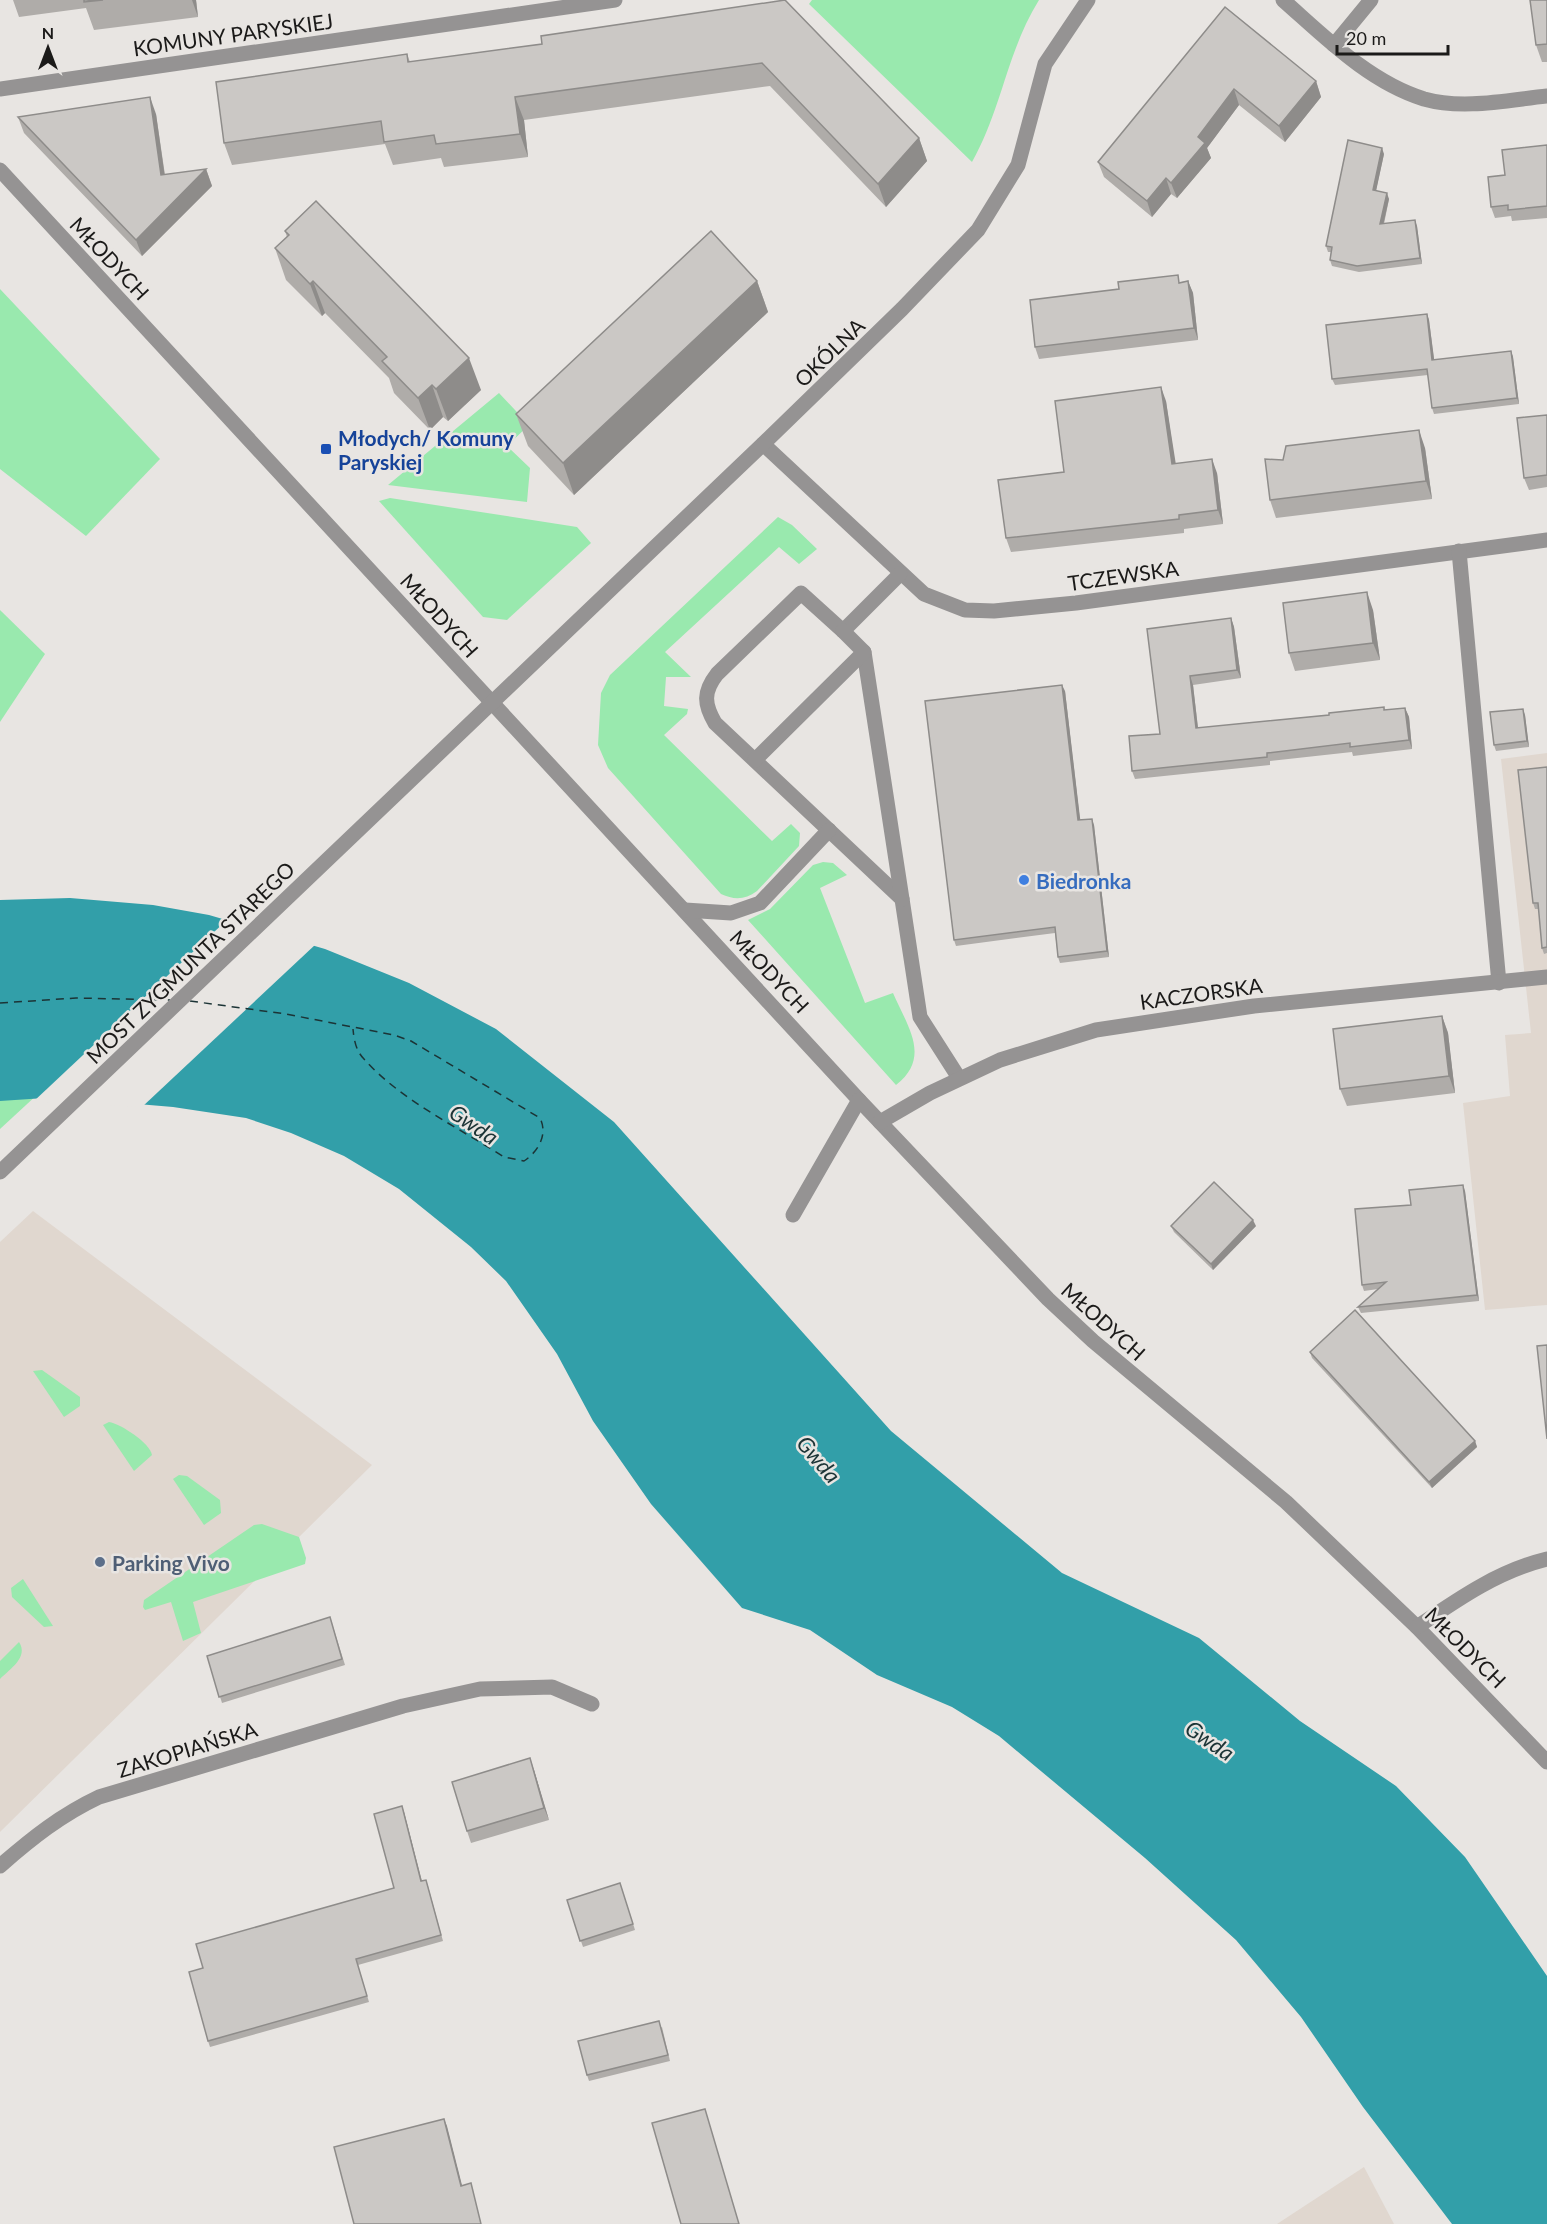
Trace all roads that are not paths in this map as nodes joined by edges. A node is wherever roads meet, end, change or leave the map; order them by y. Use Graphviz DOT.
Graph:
graph roads {
  1 [pos="615,0"];
  2 [pos="1088,0"];
  3 [pos="1283,0"];
  4 [pos="1371,0"];
  5 [pos="524,6"];
  6 [pos="1334,45"];
  7 [pos="0,89"];
  8 [pos="1547,96"];
  9 [pos="0,170"];
  10 [pos="763,444"];
  11 [pos="1547,540"];
  12 [pos="1459,551"];
  13 [pos="900,574"];
  14 [pos="843,632"];
  15 [pos="864,652"];
  16 [pos="492,703"];
  17 [pos="755,760"];
  18 [pos="829,830"];
  19 [pos="902,899"];
  20 [pos="685,910"];
  21 [pos="1547,977"];
  22 [pos="1499,983"];
  23 [pos="959,1078"];
  24 [pos="859,1100"];
  25 [pos="880,1122"];
  26 [pos="0,1172"];
  27 [pos="793,1215"];
  28 [pos="1547,1559"];
  29 [pos="1417,1627"];
  30 [pos="592,1704"];
  31 [pos="1547,1762"];
  32 [pos="0,1866"];
  1 -- 5 [label="street, KOMUNY PARYSKIEJ"];
  2 -- 10 [label="street, OKÓLNA"];
  3 -- 6 [label="street"];
  4 -- 6 [label="street"];
  5 -- 7 [label="street, KOMUNY PARYSKIEJ"];
  6 -- 8 [label="street"];
  9 -- 16 [label="street, MŁODYCH"];
  10 -- 13 [label="street, TCZEWSKA"];
  10 -- 16 [label="street, OKÓLNA"];
  11 -- 12 [label="street, TCZEWSKA"];
  12 -- 13 [label="street, TCZEWSKA"];
  12 -- 22 [label="street"];
  13 -- 14 [label="street"];
  14 -- 15 [label="street"];
  14 -- 17 [label="street"];
  15 -- 17 [label="street"];
  15 -- 19 [label="street"];
  16 -- 20 [label="street, MŁODYCH"];
  16 -- 26 [label="street, MOST ZYGMUNTA STAREGO"];
  17 -- 18 [label="street"];
  18 -- 19 [label="street"];
  18 -- 20 [label="street"];
  19 -- 23 [label="street"];
  20 -- 24 [label="street, MŁODYCH"];
  21 -- 22 [label="street, KACZORSKA"];
  22 -- 23 [label="street, KACZORSKA"];
  23 -- 25 [label="street, KACZORSKA"];
  24 -- 25 [label="street, MŁODYCH"];
  24 -- 27 [label="street"];
  25 -- 29 [label="street, MŁODYCH"];
  28 -- 29 [label="street"];
  29 -- 31 [label="street, MŁODYCH"];
  30 -- 32 [label="street, ZAKOPIAŃSKA"];
}
